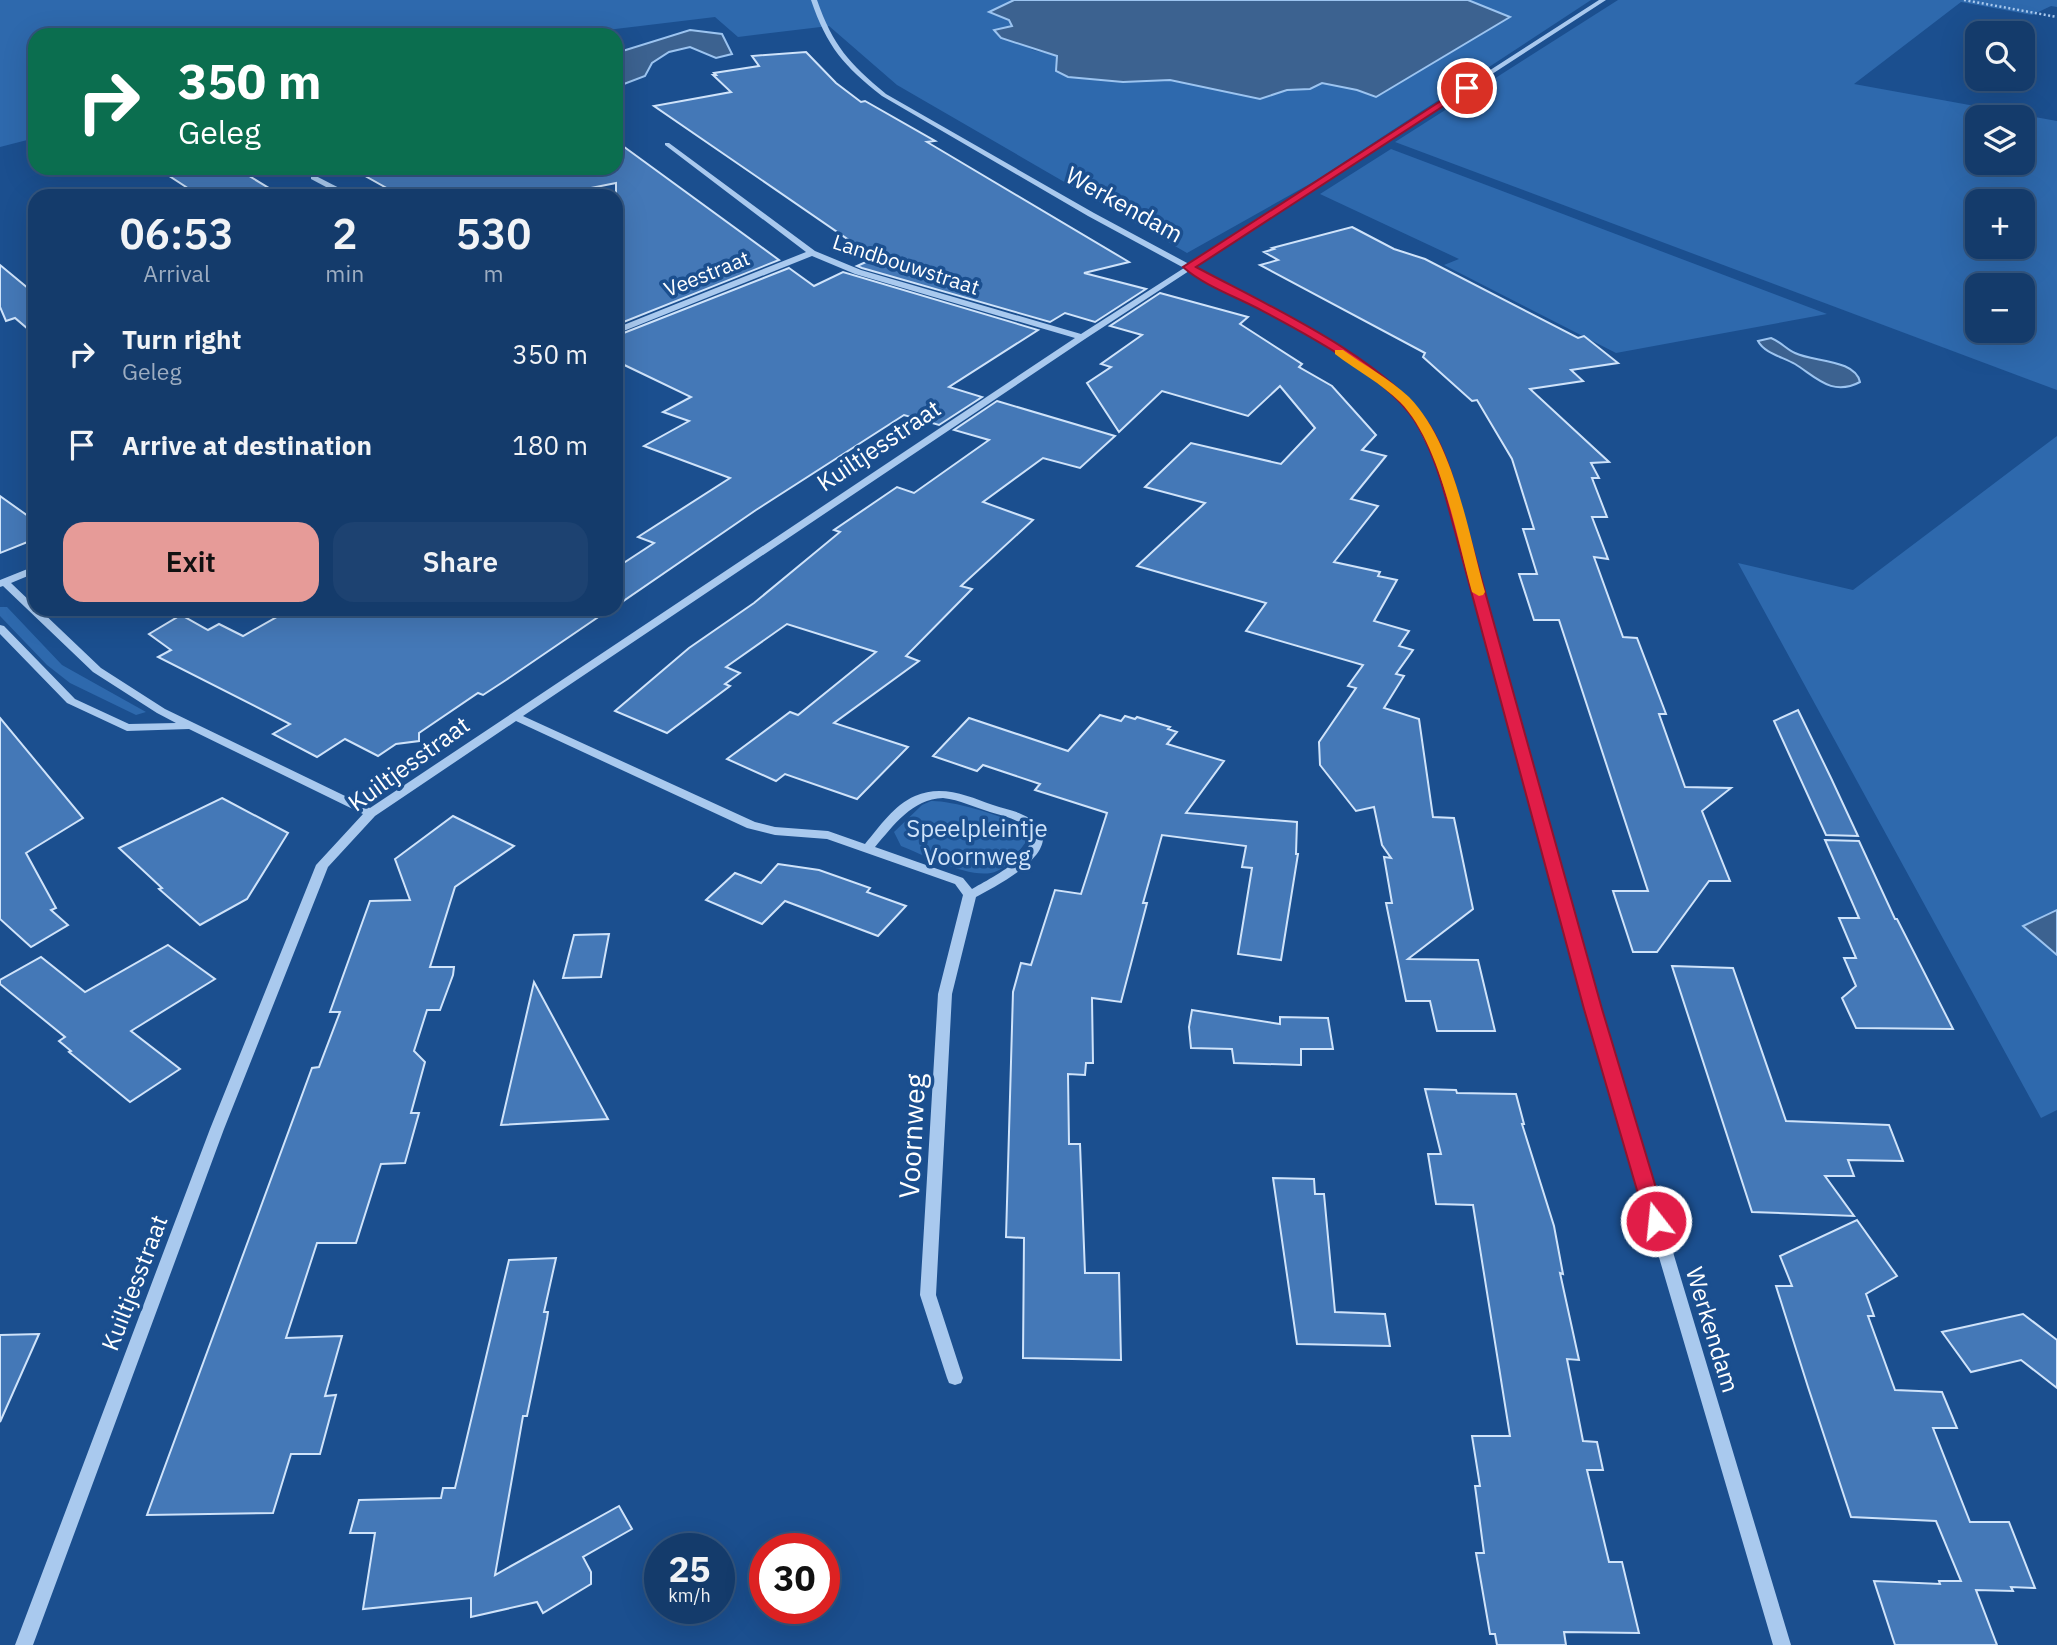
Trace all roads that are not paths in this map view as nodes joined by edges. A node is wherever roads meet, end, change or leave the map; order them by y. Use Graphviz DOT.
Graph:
graph roads {
  1 [pos="814,0"];
  2 [pos="1602,0"];
  3 [pos="667,144"];
  4 [pos="314,177"];
  5 [pos="335,189"];
  6 [pos="812,253"];
  7 [pos="1188,267"];
  8 [pos="623,328"];
  9 [pos="1082,337"];
  10 [pos="28,572"];
  11 [pos="2,583"];
  12 [pos="28,607"];
  13 [pos="38,616"];
  14 [pos="0,628"];
  15 [pos="516,717"];
  16 [pos="189,726"];
  17 [pos="371,813"];
  18 [pos="867,849"];
  19 [pos="970,895"];
  20 [pos="955,1378"];
  21 [pos="24,1645"];
  22 [pos="1782,1645"];
  1 -- 7 [label="street, Werkendam"];
  2 -- 7 [label="street, Kuiltjesstraat"];
  3 -- 6 [label="street, Landbouwstraat"];
  4 -- 5 [label="street"];
  6 -- 8 [label="street, Veestraat"];
  6 -- 9 [label="street, Landbouwstraat"];
  7 -- 9 [label="street, Kuiltjesstraat"];
  7 -- 22 [label="street, Werkendam"];
  9 -- 15 [label="street, Kuiltjesstraat"];
  10 -- 11 [label="street"];
  11 -- 12 [label="street"];
  13 -- 16 [label="street"];
  14 -- 16 [label="street"];
  15 -- 17 [label="street, Kuiltjesstraat"];
  15 -- 18 [label="street"];
  16 -- 17 [label="street"];
  17 -- 21 [label="street, Kuiltjesstraat"];
  18 -- 19 [label="street"];
  18 -- 19 [label="street"];
  19 -- 20 [label="street, Voornweg"];
}
